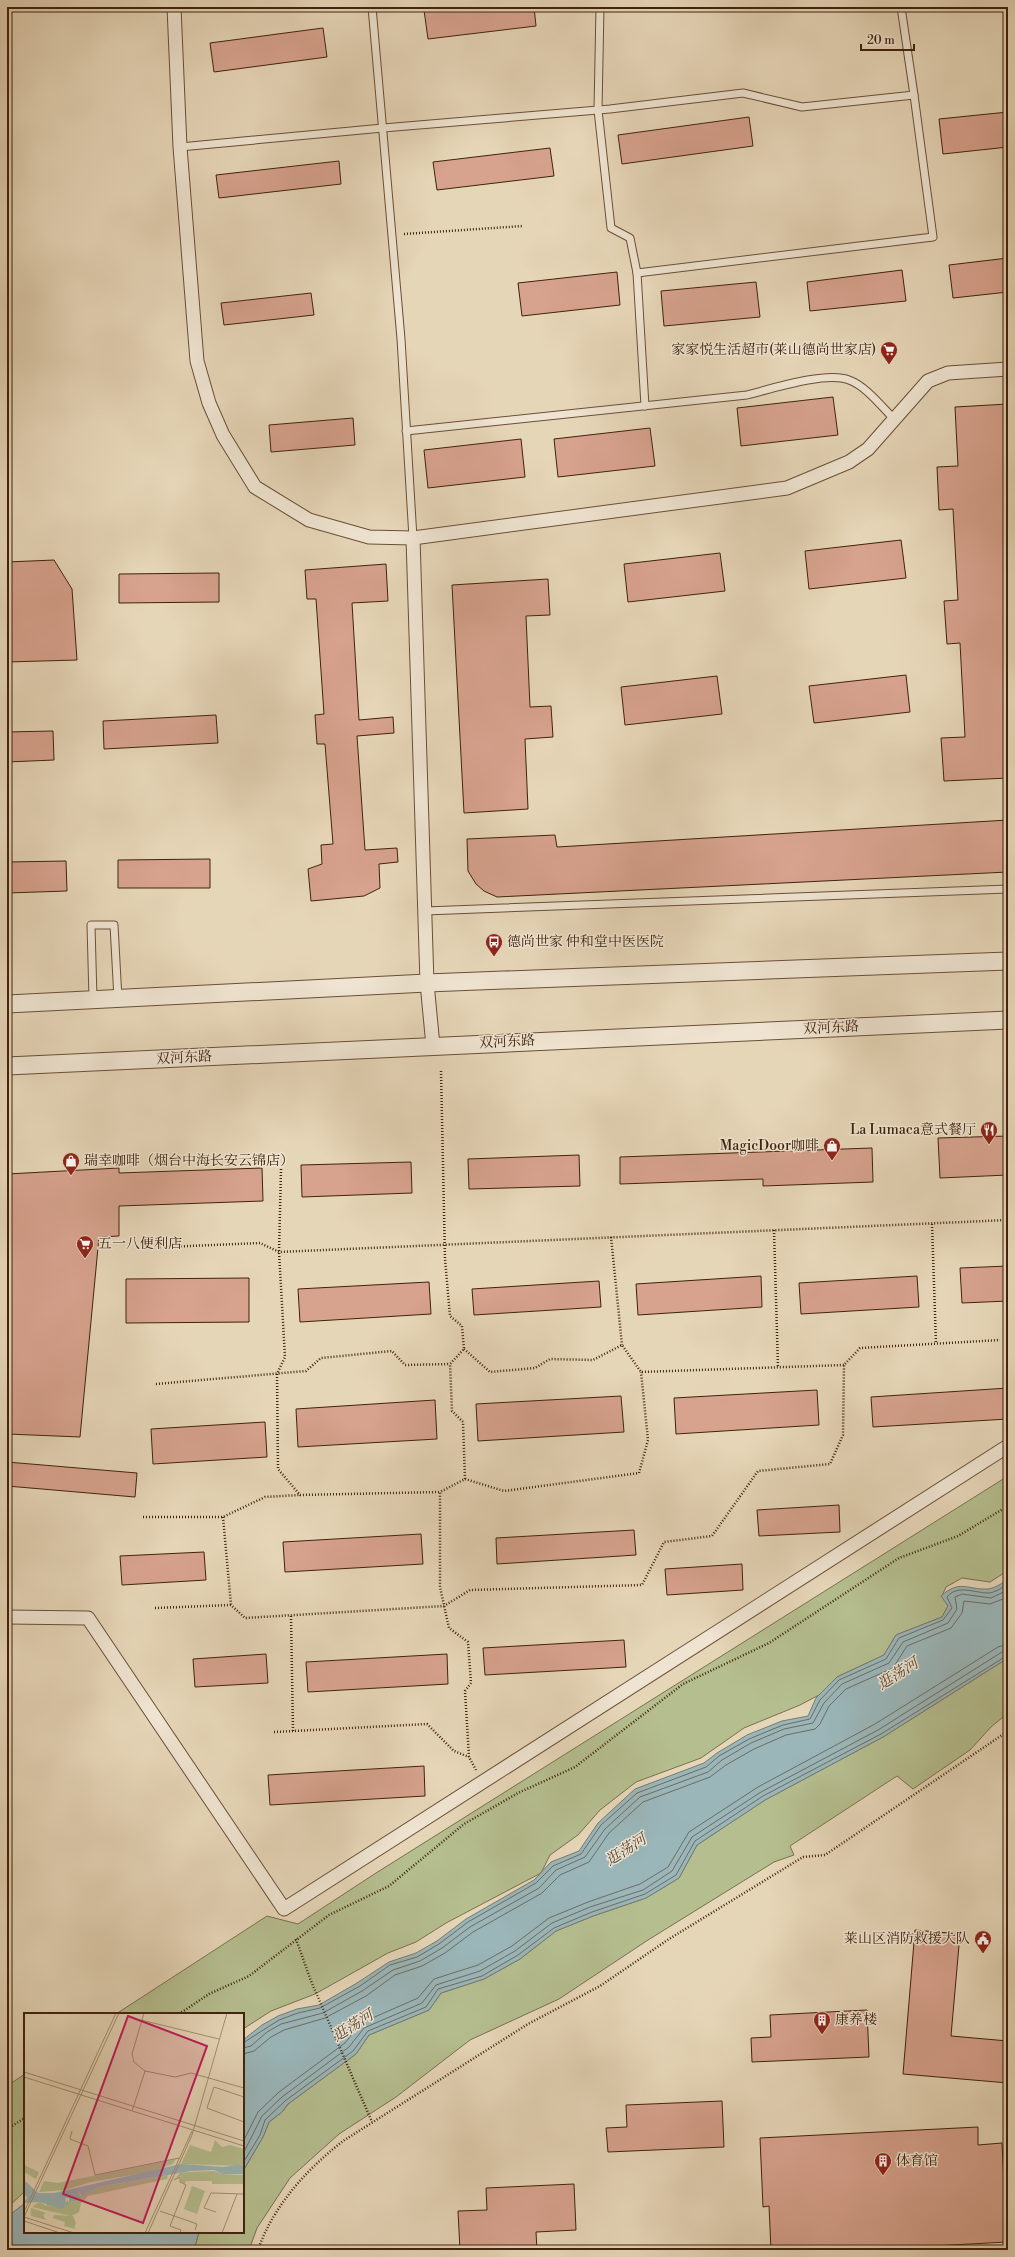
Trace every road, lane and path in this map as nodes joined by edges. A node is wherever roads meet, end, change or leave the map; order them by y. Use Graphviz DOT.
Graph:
graph roads {
  1 [pos="174,7"];
  2 [pos="372,7"];
  3 [pos="600,7"];
  4 [pos="901,7"];
  5 [pos="914,95"];
  6 [pos="598,110"];
  7 [pos="383,128"];
  8 [pos="180,148"];
  9 [pos="523,226"];
  10 [pos="392,234"];
  11 [pos="637,273"];
  12 [pos="1008,369"];
  13 [pos="645,406"];
  14 [pos="895,420"];
  15 [pos="406,431"];
  16 [pos="413,538"];
  17 [pos="1008,889"];
  18 [pos="425,911"];
  19 [pos="1008,962"];
  20 [pos="427,983"];
  21 [pos="118,999"];
  22 [pos="93,1000"];
  23 [pos="7,1004"];
  24 [pos="1008,1020"];
  25 [pos="433,1046"];
  26 [pos="7,1066"];
  27 [pos="441,1071"];
  28 [pos="281,1169"];
  29 [pos="1008,1220"];
  30 [pos="932,1224"];
  31 [pos="774,1230"];
  32 [pos="611,1237"];
  33 [pos="444,1244"];
  34 [pos="142,1248"];
  35 [pos="279,1252"];
  36 [pos="1000,1340"];
  37 [pos="936,1344"];
  38 [pos="622,1345"];
  39 [pos="464,1349"];
  40 [pos="450,1364"];
  41 [pos="844,1365"];
  42 [pos="778,1367"];
  43 [pos="641,1372"];
  44 [pos="277,1374"];
  45 [pos="156,1384"];
  46 [pos="1008,1446"];
  47 [pos="465,1479"];
  48 [pos="440,1492"];
  49 [pos="300,1495"];
  50 [pos="1008,1506"];
  51 [pos="143,1517"];
  52 [pos="223,1517"];
  53 [pos="231,1605"];
  54 [pos="444,1606"];
  55 [pos="154,1608"];
  56 [pos="291,1616"];
  57 [pos="7,1617"];
  58 [pos="293,1731"];
  59 [pos="1008,1731"];
  60 [pos="274,1732"];
  61 [pos="469,1757"];
  62 [pos="483,1781"];
  63 [pos="296,1939"];
  64 [pos="180,2013"];
  65 [pos="24,2119"];
  66 [pos="372,2122"];
  67 [pos="7,2129"];
  68 [pos="258,2250"];
  1 -- 8 [label="street"];
  2 -- 7 [label="lane"];
  3 -- 6 [label="lane"];
  4 -- 5 [label="lane"];
  5 -- 6 [label="lane"];
  5 -- 11 [label="lane"];
  6 -- 7 [label="lane"];
  6 -- 11 [label="lane"];
  7 -- 8 [label="lane"];
  7 -- 10 [label="lane"];
  8 -- 16 [label="street"];
  9 -- 10 [label="path"];
  10 -- 15 [label="lane"];
  11 -- 13 [label="lane"];
  12 -- 14 [label="street"];
  13 -- 14 [label="lane"];
  13 -- 15 [label="lane"];
  14 -- 16 [label="street"];
  15 -- 16 [label="lane"];
  16 -- 18 [label="street"];
  17 -- 18 [label="lane"];
  18 -- 20 [label="street"];
  19 -- 20 [label="street"];
  20 -- 21 [label="street"];
  20 -- 25 [label="street"];
  21 -- 22 [label="street"];
  21 -- 22 [label="lane"];
  22 -- 23 [label="street"];
  24 -- 25 [label="street, 双河东路"];
  25 -- 26 [label="street, 双河东路"];
  27 -- 33 [label="path"];
  28 -- 35 [label="path"];
  29 -- 30 [label="path"];
  30 -- 31 [label="path"];
  30 -- 37 [label="path"];
  31 -- 32 [label="path"];
  31 -- 42 [label="path"];
  32 -- 33 [label="path"];
  32 -- 38 [label="path"];
  33 -- 35 [label="path"];
  33 -- 39 [label="path"];
  34 -- 35 [label="path"];
  35 -- 44 [label="path"];
  36 -- 37 [label="path"];
  37 -- 41 [label="path"];
  38 -- 39 [label="path"];
  38 -- 43 [label="path"];
  39 -- 40 [label="path"];
  40 -- 44 [label="path"];
  40 -- 47 [label="path"];
  41 -- 42 [label="path"];
  41 -- 54 [label="path"];
  42 -- 43 [label="path"];
  43 -- 47 [label="path"];
  44 -- 45 [label="path"];
  44 -- 49 [label="path"];
  46 -- 62 [label="street"];
  47 -- 48 [label="path"];
  48 -- 49 [label="path"];
  48 -- 54 [label="path"];
  49 -- 52 [label="path"];
  50 -- 63 [label="path"];
  51 -- 52 [label="path"];
  52 -- 53 [label="path"];
  53 -- 55 [label="path"];
  53 -- 56 [label="path"];
  54 -- 56 [label="path"];
  54 -- 61 [label="path"];
  56 -- 58 [label="path"];
  57 -- 62 [label="street"];
  58 -- 60 [label="path"];
  58 -- 61 [label="path"];
  59 -- 66 [label="path"];
  61 -- 62 [label="path"];
  63 -- 64 [label="path"];
  63 -- 66 [label="path"];
  65 -- 67 [label="path"];
  66 -- 68 [label="path"];
}
